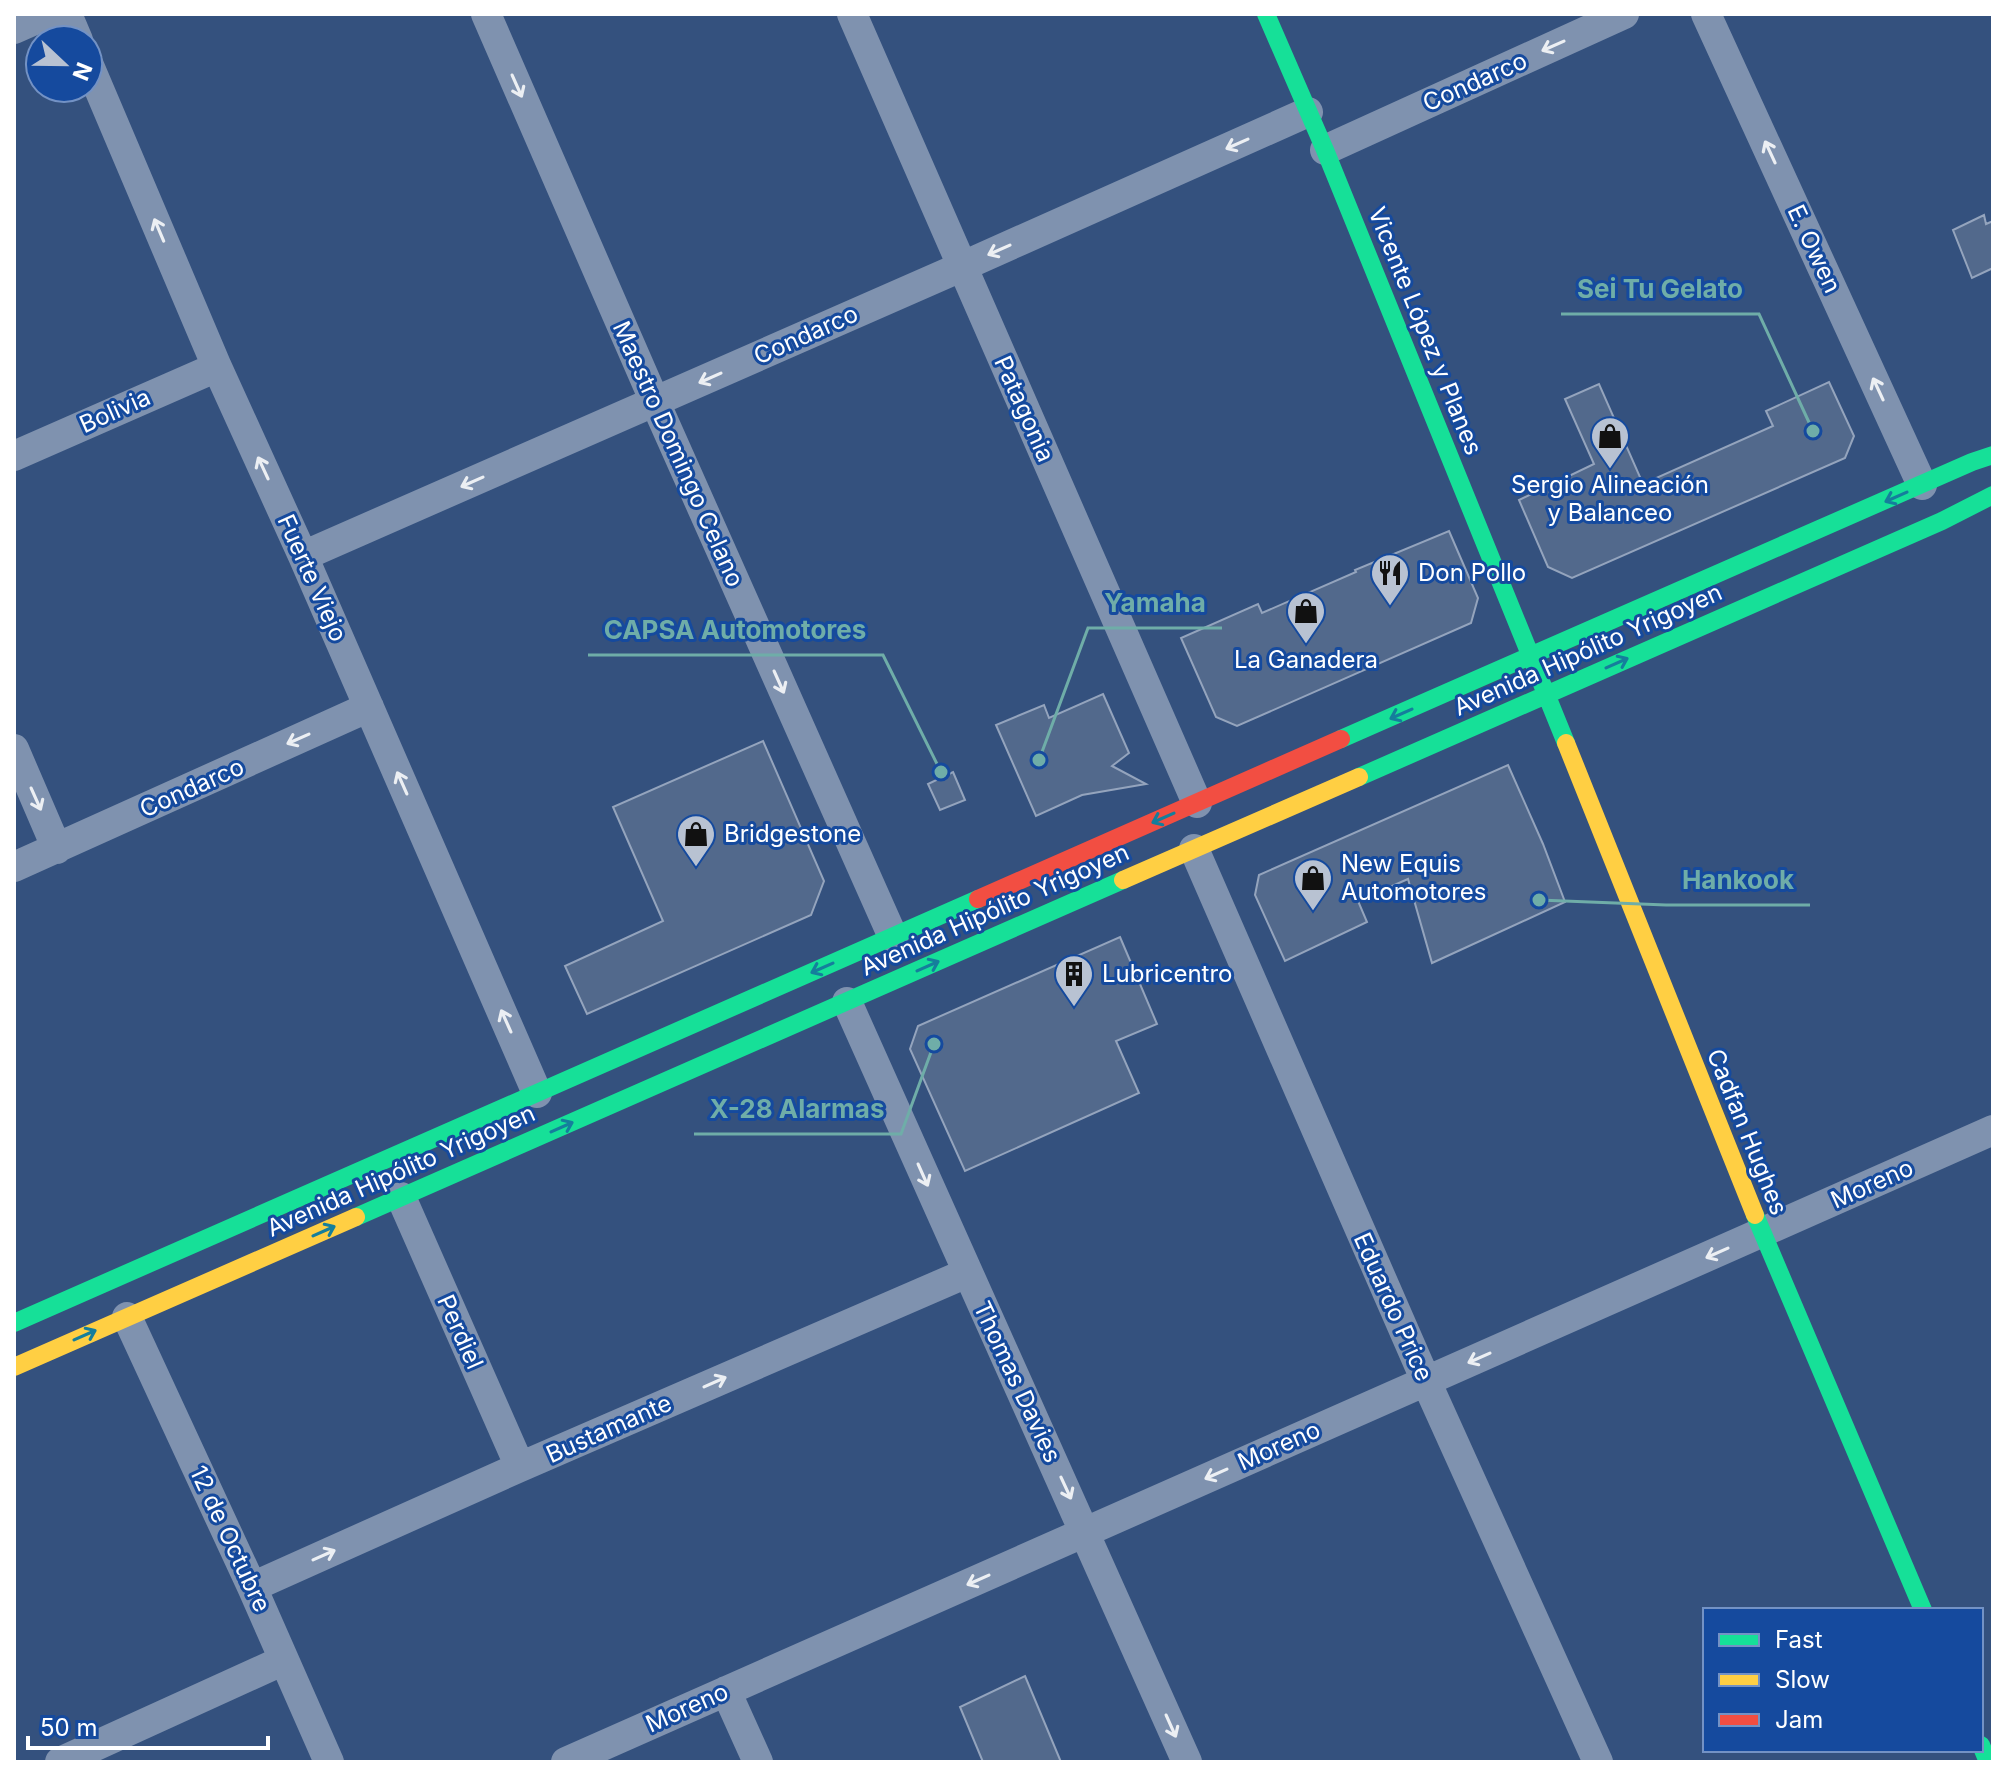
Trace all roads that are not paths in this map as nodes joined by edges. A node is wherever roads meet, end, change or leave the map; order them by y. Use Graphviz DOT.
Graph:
graph roads {
  1 [pos="48,14"];
  2 [pos="486,14"];
  3 [pos="852,14"];
  4 [pos="1266,14"];
  5 [pos="1624,14"];
  6 [pos="1706,14"];
  7 [pos="14,29"];
  8 [pos="104,101"];
  9 [pos="1308,112"];
  10 [pos="1325,150"];
  11 [pos="961,267"];
  12 [pos="217,367"];
  13 [pos="655,402"];
  14 [pos="1993,455"];
  15 [pos="14,456"];
  16 [pos="1922,485"];
  17 [pos="1993,495"];
  18 [pos="303,556"];
  19 [pos="1534,662"];
  20 [pos="1546,695"];
  21 [pos="369,707"];
  22 [pos="14,749"];
  23 [pos="1197,803"];
  24 [pos="57,849"];
  25 [pos="1194,849"];
  26 [pos="14,867"];
  27 [pos="893,937"];
  28 [pos="847,1002"];
  29 [pos="537,1093"];
  30 [pos="1993,1130"];
  31 [pos="401,1197"];
  32 [pos="1762,1233"];
  33 [pos="967,1273"];
  34 [pos="127,1317"];
  35 [pos="14,1323"];
  36 [pos="14,1367"];
  37 [pos="1426,1381"];
  38 [pos="520,1467"];
  39 [pos="1086,1532"];
  40 [pos="252,1587"];
  41 [pos="1922,1608"];
  42 [pos="284,1660"];
  43 [pos="726,1691"];
  44 [pos="60,1762"];
  45 [pos="329,1762"];
  46 [pos="566,1762"];
  47 [pos="758,1762"];
  48 [pos="1187,1762"];
  49 [pos="1598,1762"];
  1 -- 7 [label="street"];
  2 -- 13 [label="street, Maestro Domingo Celano, one-way"];
  3 -- 11 [label="street, Patagonia"];
  4 -- 9 [label="main road, Vicente López y Planes"];
  5 -- 10 [label="street, Condarco, one-way"];
  16 -- 6 [label="street, E. Owen, one-way"];
  12 -- 8 [label="street, Fuerte Viejo, one-way"];
  9 -- 10 [label="main road, Vicente López y Planes"];
  9 -- 11 [label="street, Condarco, one-way"];
  10 -- 19 [label="main road, Vicente López y Planes"];
  11 -- 13 [label="street, Condarco, one-way"];
  11 -- 23 [label="street, Patagonia"];
  12 -- 15 [label="street, Bolivia"];
  18 -- 12 [label="street, Fuerte Viejo, one-way"];
  13 -- 18 [label="street, Condarco, one-way"];
  13 -- 27 [label="street, Maestro Domingo Celano, one-way"];
  14 -- 16 [label="main road, Avenida Hipólito Yrigoyen"];
  16 -- 19 [label="main road, Avenida Hipólito Yrigoyen, one-way"];
  20 -- 17 [label="main road, Avenida Hipólito Yrigoyen, one-way"];
  18 -- 21 [label="street, Fuerte Viejo"];
  19 -- 20 [label="main road, Cadfan Hughes"];
  19 -- 23 [label="main road, Avenida Hipólito Yrigoyen, one-way"];
  20 -- 25 [label="main road, Avenida Hipólito Yrigoyen"];
  20 -- 32 [label="main road, Cadfan Hughes"];
  21 -- 24 [label="street, Condarco, one-way"];
  29 -- 21 [label="street, Fuerte Viejo, one-way"];
  22 -- 24 [label="street, one-way"];
  23 -- 27 [label="main road, Avenida Hipólito Yrigoyen, one-way"];
  24 -- 26 [label="street, Condarco"];
  28 -- 25 [label="main road, Avenida Hipólito Yrigoyen, one-way"];
  25 -- 37 [label="street, Eduardo Price"];
  27 -- 29 [label="main road, Avenida Hipólito Yrigoyen, one-way"];
  31 -- 28 [label="main road, Avenida Hipólito Yrigoyen, one-way"];
  28 -- 33 [label="street, Thomas Davies, one-way"];
  29 -- 35 [label="main road, Avenida Hipólito Yrigoyen"];
  30 -- 32 [label="street, Moreno"];
  34 -- 31 [label="main road, Avenida Hipólito Yrigoyen, one-way"];
  31 -- 38 [label="street, Perdiel"];
  32 -- 37 [label="street, Moreno, one-way"];
  32 -- 41 [label="main road, Cadfan Hughes"];
  38 -- 33 [label="street, Bustamante, one-way"];
  33 -- 39 [label="street, Thomas Davies, one-way"];
  36 -- 34 [label="main road, Avenida Hipólito Yrigoyen, one-way"];
  34 -- 40 [label="street, 12 de Octubre"];
  37 -- 39 [label="street, Moreno, one-way"];
  37 -- 49 [label="street, Eduardo Price"];
  40 -- 38 [label="street, Bustamante, one-way"];
  39 -- 43 [label="street, Moreno, one-way"];
  39 -- 48 [label="street, Thomas Davies, one-way"];
  40 -- 42 [label="street, 12 de Octubre"];
  42 -- 44 [label="street"];
  42 -- 45 [label="street, 12 de Octubre"];
  43 -- 46 [label="street, Moreno"];
  43 -- 47 [label="street"];
}
